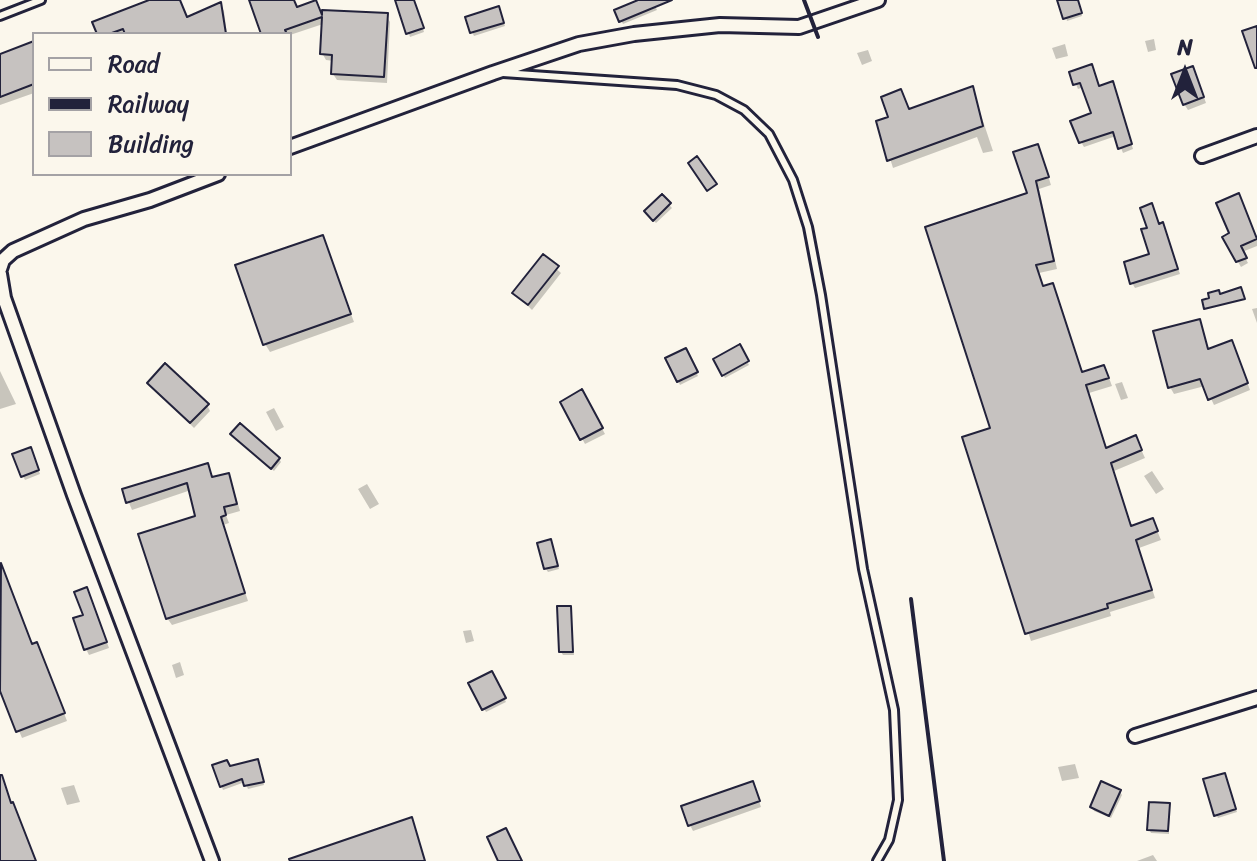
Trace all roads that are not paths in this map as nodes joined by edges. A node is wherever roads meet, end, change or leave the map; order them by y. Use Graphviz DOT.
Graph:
graph roads {
  1 [pos="41,0"];
  2 [pos="878,0"];
  3 [pos="0,16"];
  4 [pos="493,73"];
  5 [pos="1257,136"];
  6 [pos="292,146"];
  7 [pos="1202,156"];
  8 [pos="213,176"];
  9 [pos="0,272"];
  10 [pos="2,299"];
  11 [pos="1257,698"];
  12 [pos="1135,736"];
  13 [pos="212,861"];
  14 [pos="877,861"];
  1 -- 3 [label="lane"];
  2 -- 4 [label="street"];
  4 -- 6 [label="street"];
  4 -- 14 [label="lane"];
  5 -- 7 [label="street"];
  8 -- 9 [label="street"];
  9 -- 10 [label="street"];
  10 -- 13 [label="street"];
  11 -- 12 [label="street"];
}
